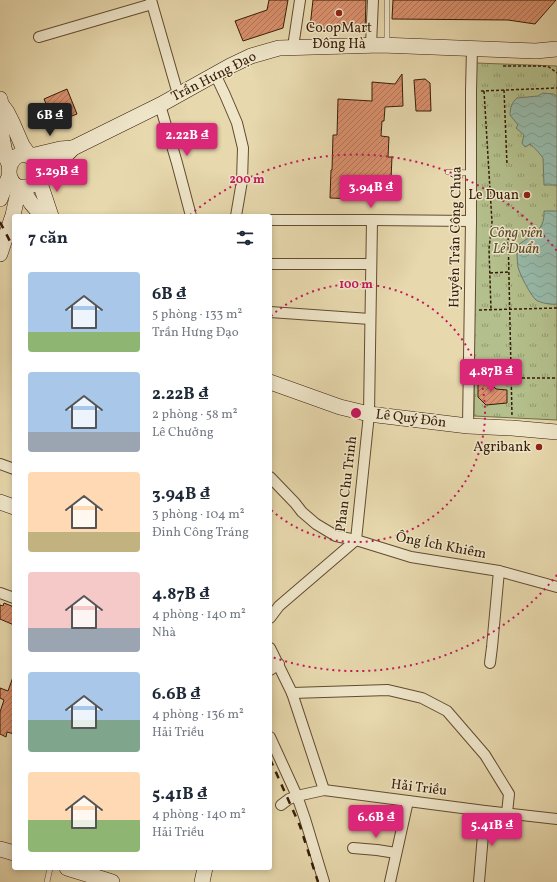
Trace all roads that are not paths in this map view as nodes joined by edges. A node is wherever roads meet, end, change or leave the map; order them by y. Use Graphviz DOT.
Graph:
graph roads {
  1 [pos="300,0"];
  2 [pos="373,0"];
  3 [pos="387,0"];
  4 [pos="152,2"];
  5 [pos="39,37"];
  6 [pos="371,45"];
  7 [pos="387,45"];
  8 [pos="294,47"];
  9 [pos="472,48"];
  10 [pos="557,49"];
  11 [pos="536,51"];
  12 [pos="557,57"];
  13 [pos="215,74"];
  14 [pos="178,94"];
  15 [pos="0,104"];
  16 [pos="160,105"];
  17 [pos="0,122"];
  18 [pos="73,148"];
  19 [pos="29,155"];
  20 [pos="8,162"];
  21 [pos="448,172"];
  22 [pos="471,173"];
  23 [pos="37,180"];
  24 [pos="14,184"];
  25 [pos="0,199"];
  26 [pos="13,214"];
  27 [pos="40,214"];
  28 [pos="50,214"];
  29 [pos="190,214"];
  30 [pos="236,214"];
  31 [pos="12,218"];
  32 [pos="272,220"];
  33 [pos="372,220"];
  34 [pos="471,221"];
  35 [pos="0,254"];
  36 [pos="272,264"];
  37 [pos="371,264"];
  38 [pos="272,312"];
  39 [pos="370,319"];
  40 [pos="272,383"];
  41 [pos="369,414"];
  42 [pos="468,426"];
  43 [pos="557,432"];
  44 [pos="0,464"];
  45 [pos="12,468"];
  46 [pos="272,479"];
  47 [pos="0,502"];
  48 [pos="12,506"];
  49 [pos="356,540"];
  50 [pos="499,570"];
  51 [pos="557,587"];
  52 [pos="0,593"];
  53 [pos="12,597"];
  54 [pos="272,615"];
  55 [pos="490,663"];
  56 [pos="274,667"];
  57 [pos="292,693"];
  58 [pos="272,741"];
  59 [pos="324,790"];
  60 [pos="297,796"];
  61 [pos="408,801"];
  62 [pos="282,805"];
  63 [pos="485,811"];
  64 [pos="507,813"];
  65 [pos="557,819"];
  66 [pos="353,848"];
  67 [pos="0,849"];
  68 [pos="12,852"];
  69 [pos="396,854"];
  70 [pos="50,870"];
  71 [pos="74,870"];
  72 [pos="205,870"];
  73 [pos="104,878"];
  74 [pos="47,882"];
  75 [pos="202,882"];
  76 [pos="324,882"];
  77 [pos="390,882"];
  78 [pos="479,882"];
  1 -- 8 [label="street"];
  2 -- 6 [label="street"];
  3 -- 7 [label="lane"];
  4 -- 5 [label="street"];
  4 -- 14 [label="street"];
  6 -- 7 [label="main road, Trần Hưng Đạo"];
  6 -- 8 [label="main road, Trần Hưng Đạo"];
  7 -- 9 [label="main road, Trần Hưng Đạo"];
  8 -- 13 [label="main road, Trần Hưng Đạo"];
  9 -- 11 [label="main road, Trần Hưng Đạo"];
  9 -- 22 [label="street, Huyền Trân Công Chúa"];
  10 -- 11 [label="main road, Trần Hưng Đạo"];
  11 -- 12 [label="main road"];
  13 -- 14 [label="main road, Trần Hưng Đạo"];
  13 -- 30 [label="street"];
  14 -- 16 [label="main road, Trần Hưng Đạo"];
  15 -- 19 [label="main road"];
  16 -- 18 [label="main road, Trần Hưng Đạo"];
  16 -- 29 [label="street"];
  17 -- 20 [label="main road"];
  18 -- 19 [label="main road, Trần Hưng Đạo"];
  18 -- 23 [label="main road, Trần Hưng Đạo"];
  19 -- 20 [label="main road"];
  19 -- 23 [label="main road"];
  20 -- 24 [label="main road"];
  21 -- 22 [label="lane"];
  22 -- 34 [label="street, Huyền Trân Công Chúa"];
  23 -- 24 [label="main road"];
  23 -- 28 [label="main road"];
  24 -- 25 [label="main road"];
  24 -- 26 [label="main road"];
  24 -- 27 [label="main road"];
  31 -- 35 [label="main road"];
  32 -- 33 [label="street"];
  33 -- 34 [label="street"];
  33 -- 37 [label="street, Phan Chu Trinh"];
  34 -- 42 [label="street, Huyền Trân Công Chúa"];
  36 -- 37 [label="street"];
  37 -- 39 [label="street, Phan Chu Trinh"];
  38 -- 39 [label="street"];
  39 -- 41 [label="street, Phan Chu Trinh"];
  40 -- 41 [label="main road, Lê Quý Đôn"];
  41 -- 42 [label="main road, Lê Quý Đôn"];
  41 -- 49 [label="street, Phan Chu Trinh"];
  42 -- 43 [label="main road, Lê Quý Đôn"];
  44 -- 45 [label="street"];
  46 -- 49 [label="street, Ông Ích Khiêm"];
  47 -- 48 [label="main road"];
  49 -- 50 [label="street, Ông Ích Khiêm"];
  49 -- 54 [label="street, Phan Chu Trinh"];
  50 -- 51 [label="street, Ông Ích Khiêm"];
  50 -- 55 [label="street"];
  52 -- 53 [label="street"];
  56 -- 57 [label="street"];
  57 -- 59 [label="street"];
  57 -- 64 [label="street"];
  58 -- 60 [label="street"];
  59 -- 60 [label="street, Hải Triều"];
  59 -- 61 [label="street, Hải Triều"];
  60 -- 62 [label="street, Hải Triều"];
  60 -- 76 [label="street"];
  61 -- 63 [label="street, Hải Triều"];
  61 -- 69 [label="street"];
  63 -- 64 [label="street, Hải Triều"];
  63 -- 78 [label="street"];
  64 -- 65 [label="street, Hải Triều"];
  66 -- 69 [label="street"];
  67 -- 68 [label="main road"];
  69 -- 77 [label="street"];
  70 -- 74 [label="lane"];
  71 -- 73 [label="main road"];
  72 -- 75 [label="main road"];
}
